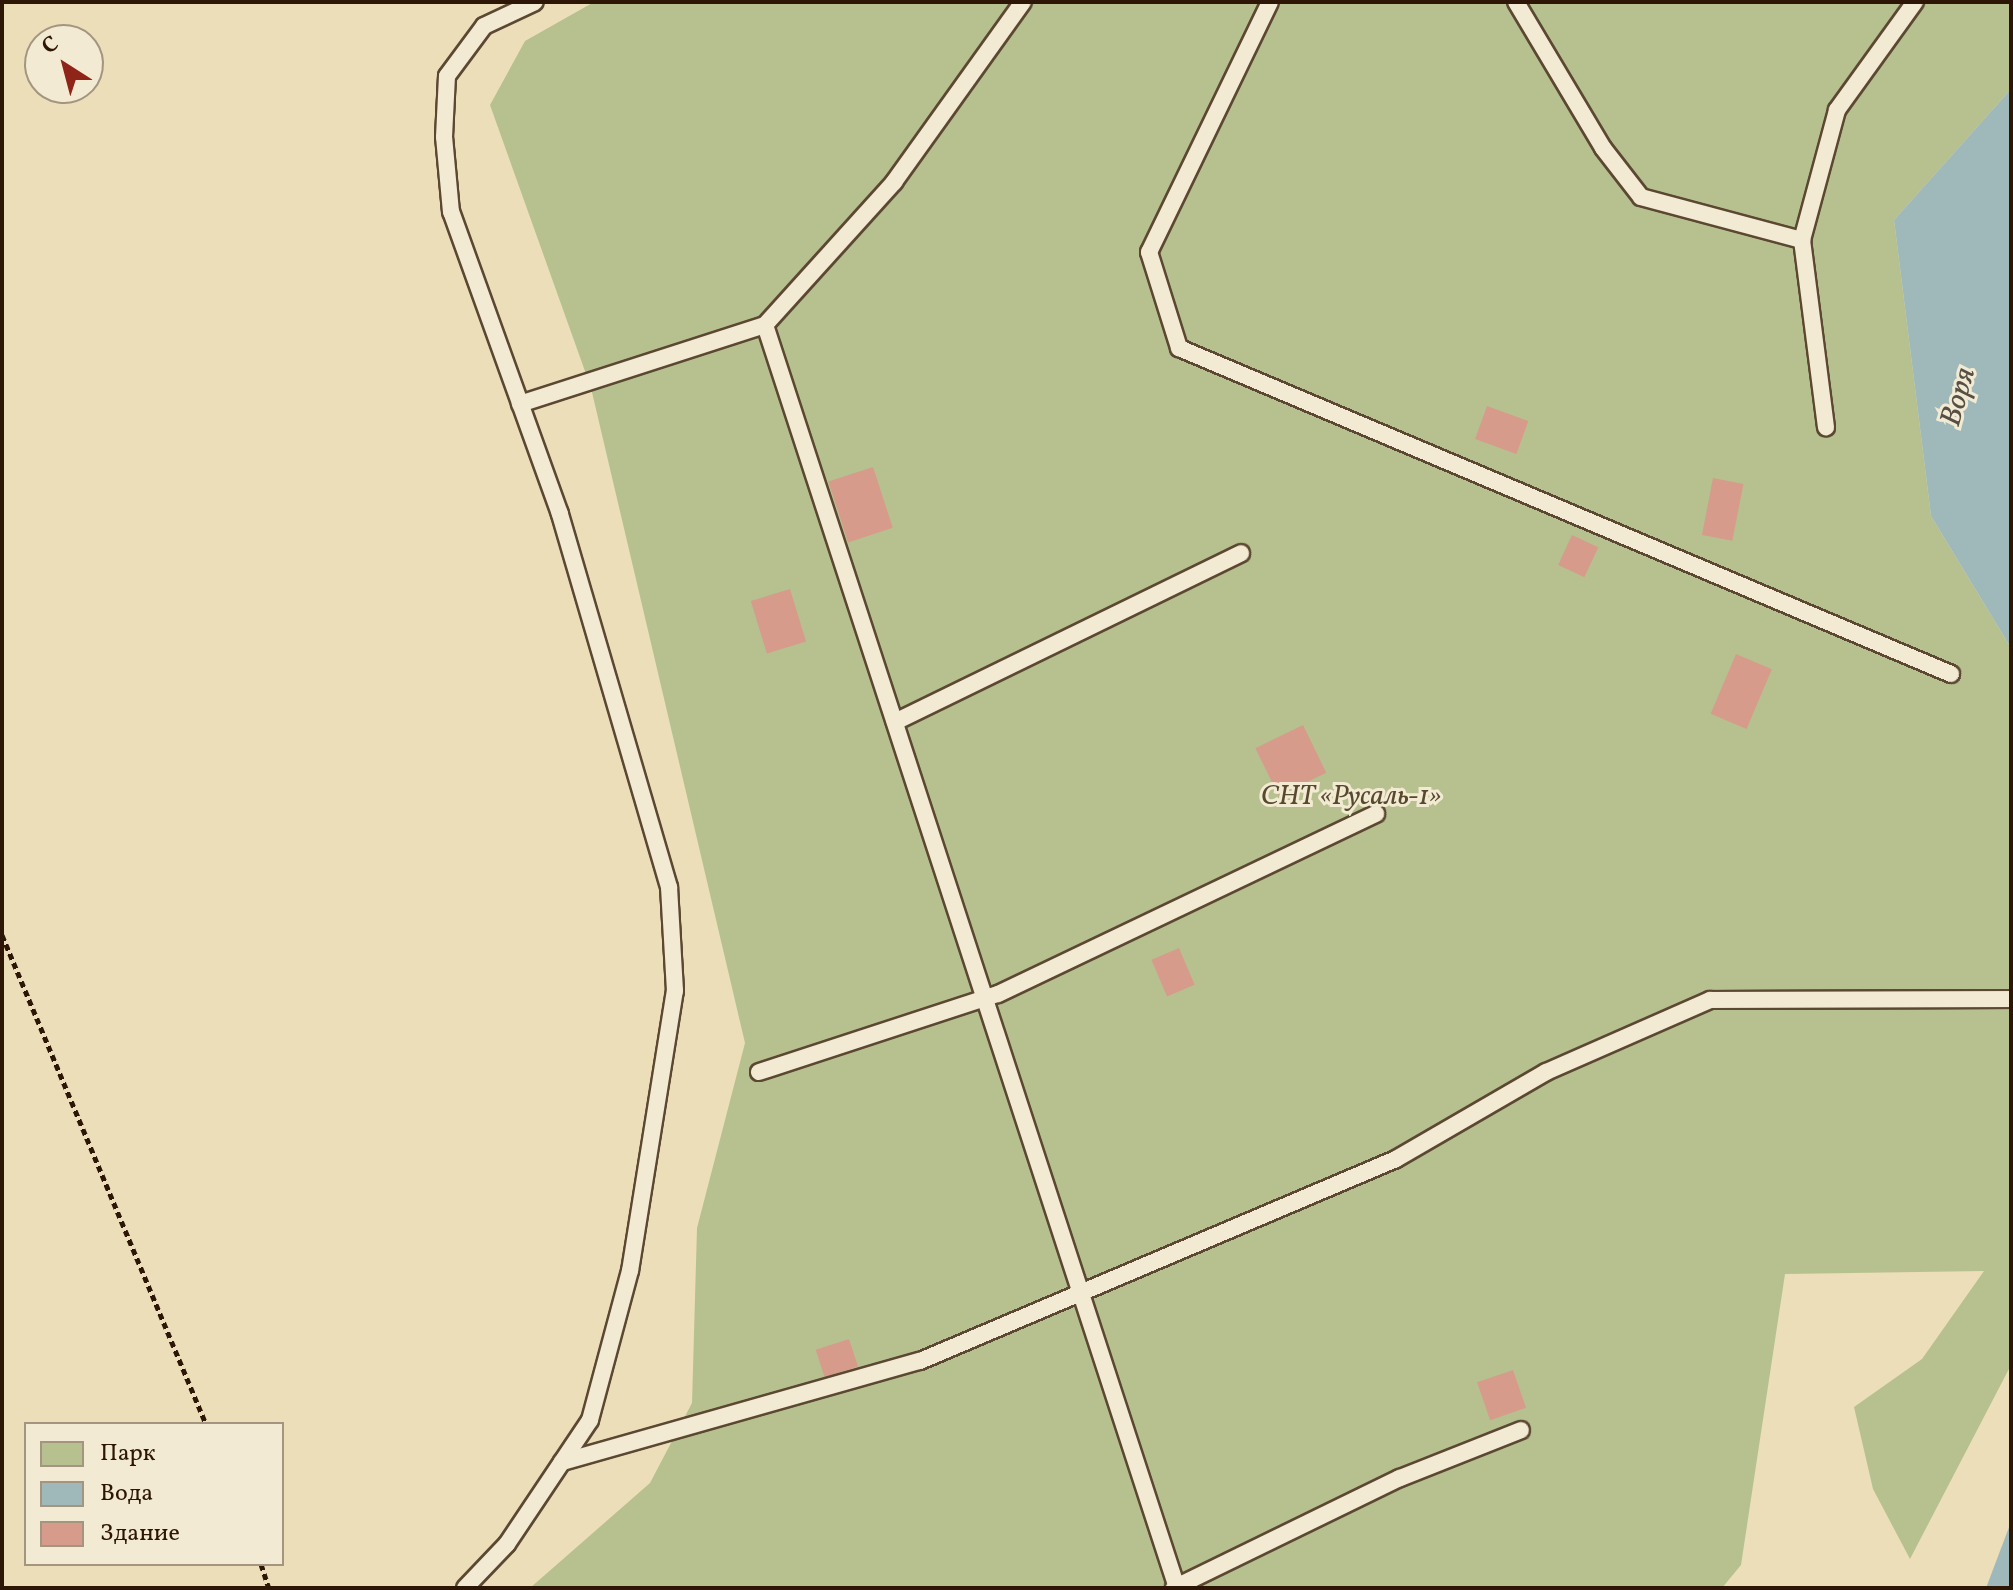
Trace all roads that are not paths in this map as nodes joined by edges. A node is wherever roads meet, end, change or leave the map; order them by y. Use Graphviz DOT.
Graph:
graph roads {
  1 [pos="535,2"];
  2 [pos="1023,2"];
  3 [pos="1270,2"];
  4 [pos="1516,2"];
  5 [pos="1915,2"];
  6 [pos="1802,240"];
  7 [pos="765,325"];
  8 [pos="520,404"];
  9 [pos="1826,427"];
  10 [pos="1241,553"];
  11 [pos="1951,674"];
  12 [pos="895,722"];
  13 [pos="1376,814"];
  14 [pos="2011,999"];
  15 [pos="759,1072"];
  16 [pos="1081,1292"];
  17 [pos="1521,1430"];
  18 [pos="562,1462"];
  19 [pos="465,1588"];
  20 [pos="1176,1588"];
  1 -- 8 [label="lane"];
  2 -- 7 [label="lane"];
  3 -- 11 [label="lane"];
  4 -- 6 [label="lane"];
  5 -- 6 [label="lane"];
  6 -- 9 [label="lane"];
  7 -- 8 [label="lane"];
  7 -- 12 [label="lane"];
  8 -- 18 [label="lane"];
  10 -- 12 [label="lane"];
  12 -- 16 [label="lane"];
  13 -- 15 [label="lane"];
  14 -- 16 [label="lane"];
  16 -- 18 [label="lane"];
  16 -- 20 [label="lane"];
  17 -- 20 [label="lane"];
  18 -- 19 [label="lane"];
}
